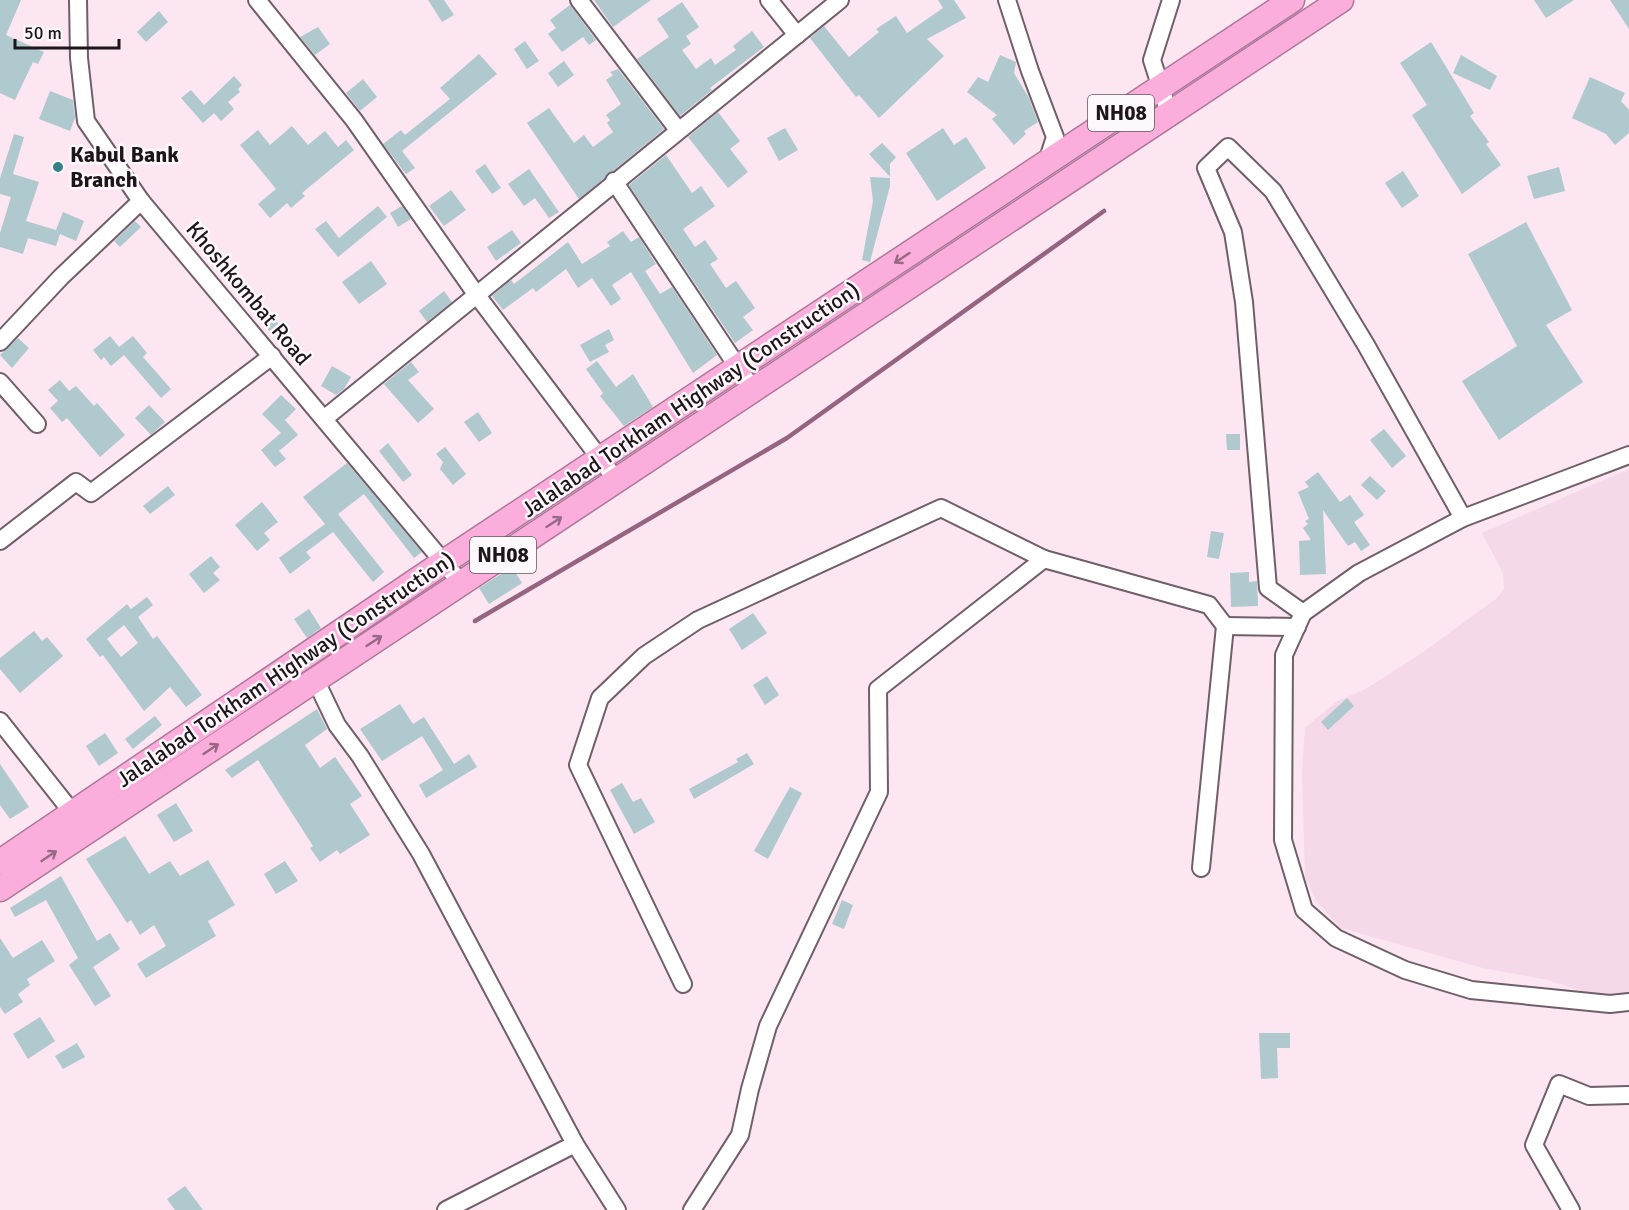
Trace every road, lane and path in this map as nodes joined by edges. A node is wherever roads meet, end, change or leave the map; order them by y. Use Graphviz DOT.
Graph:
graph roads {
  1 [pos="78,0"];
  2 [pos="257,0"];
  3 [pos="579,0"];
  4 [pos="769,0"];
  5 [pos="840,0"];
  6 [pos="1007,0"];
  7 [pos="1171,0"];
  8 [pos="1292,0"];
  9 [pos="1341,0"];
  10 [pos="796,36"];
  11 [pos="1160,87"];
  12 [pos="1169,113"];
  13 [pos="678,130"];
  14 [pos="1047,162"];
  15 [pos="614,181"];
  16 [pos="141,201"];
  17 [pos="1006,221"];
  18 [pos="950,226"];
  19 [pos="477,294"];
  20 [pos="0,342"];
  21 [pos="272,356"];
  22 [pos="737,368"];
  23 [pos="0,382"];
  24 [pos="753,390"];
  25 [pos="325,418"];
  26 [pos="37,424"];
  27 [pos="1629,455"];
  28 [pos="600,459"];
  29 [pos="617,481"];
  30 [pos="1463,518"];
  31 [pos="0,541"];
  32 [pos="1044,559"];
  33 [pos="444,562"];
  34 [pos="461,583"];
  35 [pos="1300,620"];
  36 [pos="1225,626"];
  37 [pos="315,680"];
  38 [pos="0,721"];
  39 [pos="72,811"];
  40 [pos="87,831"];
  41 [pos="4,864"];
  42 [pos="1201,868"];
  43 [pos="0,889"];
  44 [pos="683,984"];
  45 [pos="1629,1002"];
  46 [pos="1629,1095"];
  47 [pos="575,1144"];
  48 [pos="446,1210"];
  49 [pos="616,1210"];
  50 [pos="692,1210"];
  51 [pos="1572,1210"];
  1 -- 16 [label="street, Khoshkombat Road"];
  2 -- 19 [label="street"];
  3 -- 13 [label="street"];
  4 -- 10 [label="street"];
  5 -- 10 [label="street"];
  6 -- 14 [label="street"];
  7 -- 11 [label="street"];
  8 -- 11 [label="highway, Jalalabad Torkham Highway (Construction) / NH08"];
  9 -- 12 [label="highway, NH08"];
  10 -- 13 [label="street"];
  11 -- 12 [label="street"];
  11 -- 14 [label="highway, Jalalabad Torkham Highway (Construction) / NH08"];
  12 -- 17 [label="highway, NH08"];
  13 -- 15 [label="street"];
  14 -- 18 [label="highway, Jalalabad Torkham Highway (Construction) / NH08"];
  15 -- 19 [label="street"];
  15 -- 22 [label="street"];
  16 -- 20 [label="street"];
  16 -- 21 [label="street, Khoshkombat Road"];
  17 -- 18 [label="highway, NH08"];
  17 -- 24 [label="highway, NH08"];
  18 -- 22 [label="highway, Jalalabad Torkham Highway (Construction) / NH08, one-way"];
  19 -- 25 [label="street"];
  19 -- 28 [label="street"];
  21 -- 25 [label="street, Khoshkombat Road"];
  21 -- 31 [label="street"];
  22 -- 24 [label="street"];
  22 -- 28 [label="highway, Jalalabad Torkham Highway (Construction) / NH08"];
  23 -- 26 [label="street"];
  24 -- 29 [label="highway, NH08"];
  25 -- 33 [label="street, Khoshkombat Road"];
  27 -- 30 [label="street"];
  28 -- 29 [label="street"];
  28 -- 33 [label="highway, Jalalabad Torkham Highway (Construction) / NH08"];
  34 -- 29 [label="highway, NH08, one-way"];
  30 -- 35 [label="street"];
  30 -- 35 [label="street"];
  32 -- 36 [label="street"];
  32 -- 44 [label="street"];
  32 -- 50 [label="street"];
  33 -- 34 [label="street, Khoshkombat Road"];
  33 -- 39 [label="highway, Jalalabad Torkham Highway (Construction) / NH08"];
  37 -- 34 [label="highway, NH08, one-way"];
  35 -- 36 [label="street"];
  35 -- 45 [label="street"];
  36 -- 42 [label="street"];
  40 -- 37 [label="highway, NH08, one-way"];
  37 -- 47 [label="street"];
  38 -- 39 [label="street"];
  39 -- 40 [label="street"];
  39 -- 41 [label="highway, Jalalabad Torkham Highway (Construction) / NH08"];
  43 -- 40 [label="highway, NH08, one-way"];
  46 -- 51 [label="street"];
  47 -- 48 [label="street"];
  47 -- 49 [label="street"];
}
